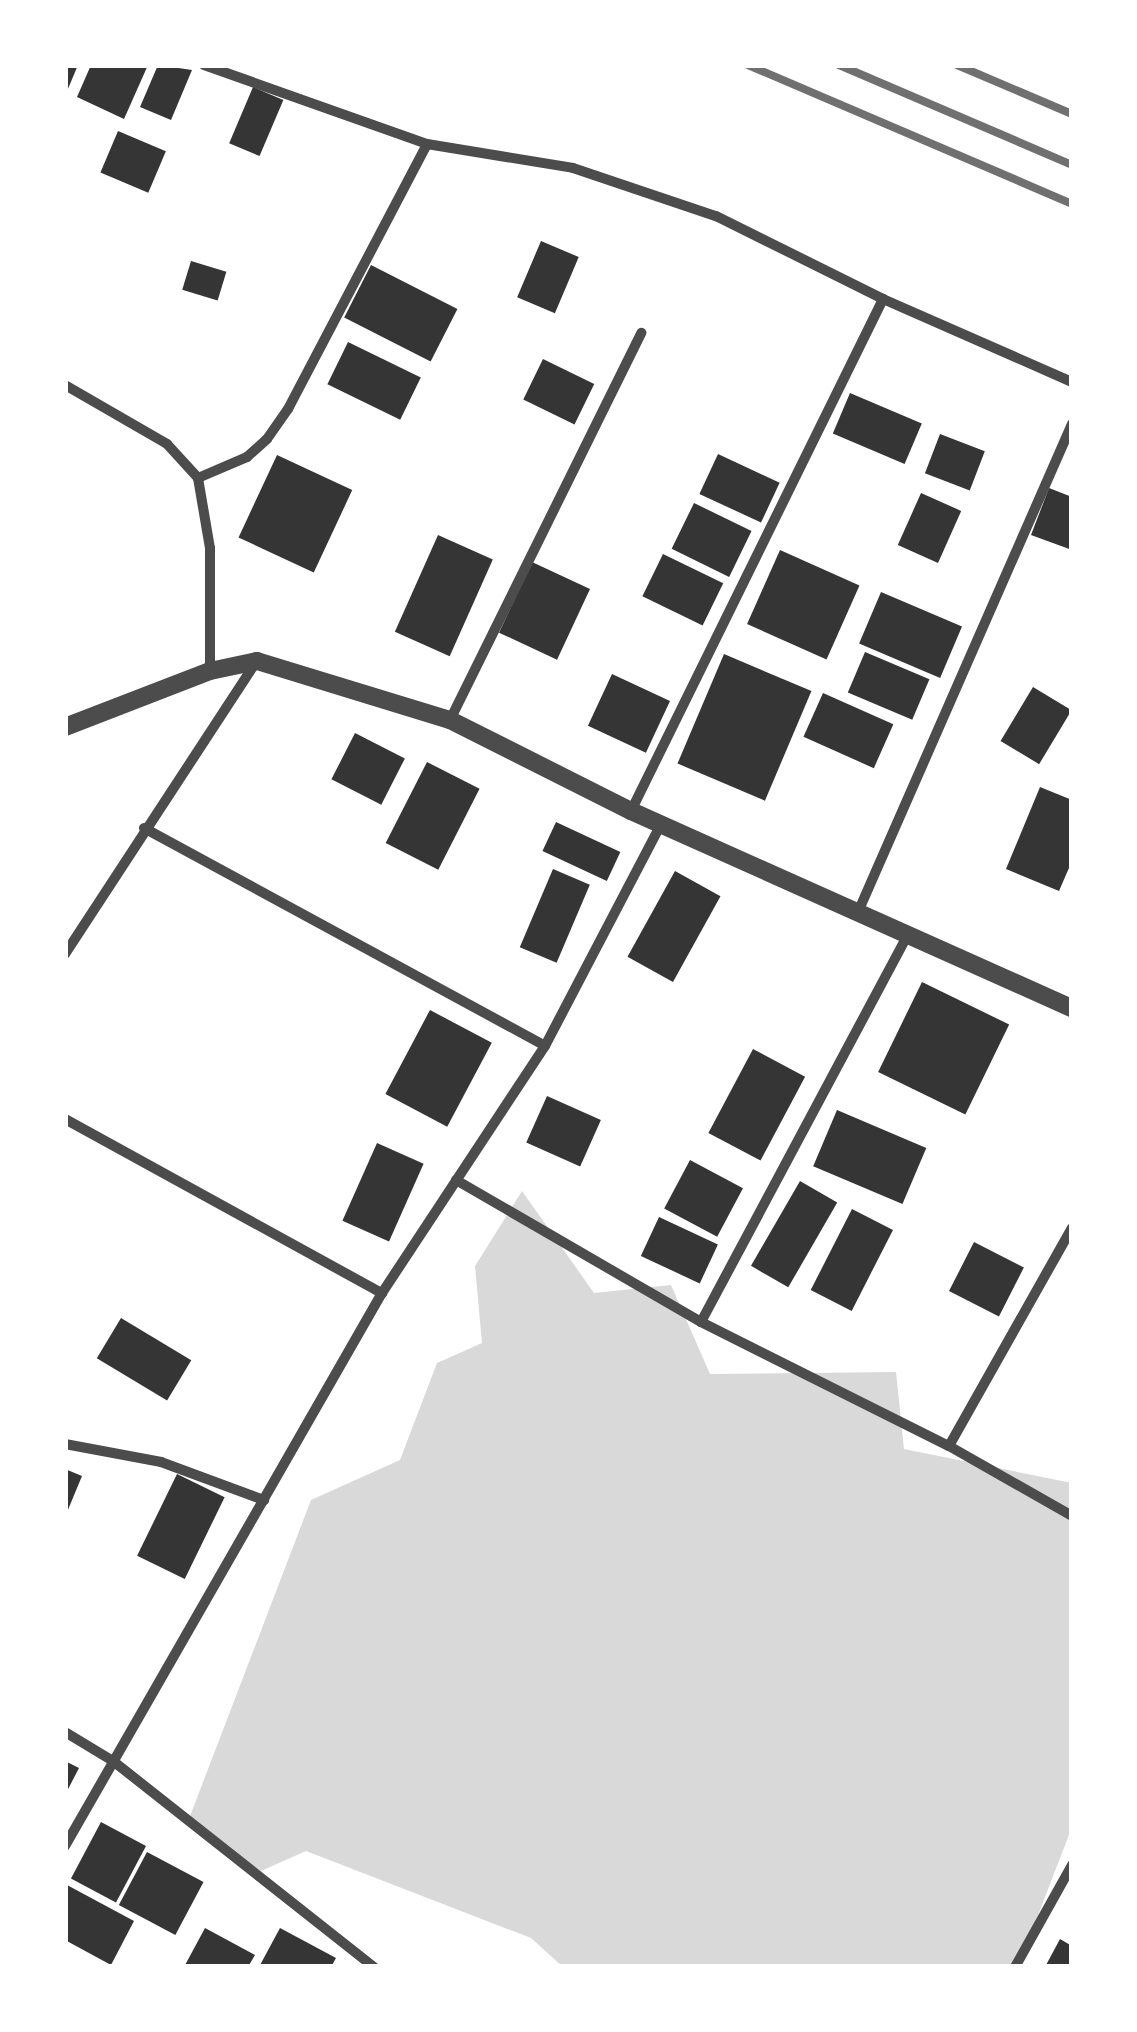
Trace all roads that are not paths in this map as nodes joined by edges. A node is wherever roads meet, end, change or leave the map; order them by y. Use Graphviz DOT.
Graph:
graph roads {
  1 [pos="204,65"];
  2 [pos="427,144"];
  3 [pos="883,299"];
  4 [pos="642,333"];
  5 [pos="1072,382"];
  6 [pos="65,385"];
  7 [pos="1072,424"];
  8 [pos="198,478"];
  9 [pos="257,661"];
  10 [pos="210,672"];
  11 [pos="450,720"];
  12 [pos="65,727"];
  13 [pos="630,811"];
  14 [pos="662,823"];
  15 [pos="144,828"];
  16 [pos="858,912"];
  17 [pos="907,937"];
  18 [pos="65,954"];
  19 [pos="1072,1006"];
  20 [pos="545,1046"];
  21 [pos="65,1119"];
  22 [pos="456,1180"];
  23 [pos="1072,1228"];
  24 [pos="382,1293"];
  25 [pos="702,1322"];
  26 [pos="65,1444"];
  27 [pos="948,1446"];
  28 [pos="264,1500"];
  29 [pos="1072,1516"];
  30 [pos="65,1732"];
  31 [pos="113,1760"];
  32 [pos="65,1846"];
  33 [pos="1072,1865"];
  34 [pos="369,1966"];
  35 [pos="1015,1967"];
  1 -- 2 [label="street"];
  2 -- 3 [label="street"];
  2 -- 8 [label="street"];
  3 -- 5 [label="street"];
  3 -- 13 [label="street"];
  4 -- 11 [label="street"];
  6 -- 8 [label="street"];
  7 -- 16 [label="street"];
  8 -- 10 [label="street"];
  9 -- 10 [label="street"];
  9 -- 11 [label="street"];
  9 -- 15 [label="street"];
  10 -- 12 [label="street"];
  11 -- 13 [label="street"];
  13 -- 14 [label="street"];
  14 -- 16 [label="street"];
  14 -- 20 [label="street"];
  15 -- 18 [label="street"];
  15 -- 20 [label="street"];
  16 -- 17 [label="street"];
  17 -- 19 [label="street"];
  17 -- 25 [label="street"];
  20 -- 22 [label="street"];
  21 -- 24 [label="street"];
  22 -- 24 [label="street"];
  22 -- 25 [label="street"];
  23 -- 27 [label="street"];
  24 -- 28 [label="street"];
  25 -- 27 [label="street"];
  26 -- 28 [label="street"];
  27 -- 29 [label="street"];
  28 -- 31 [label="street"];
  30 -- 31 [label="street"];
  31 -- 32 [label="street"];
  31 -- 34 [label="street"];
  33 -- 35 [label="street"];
}
